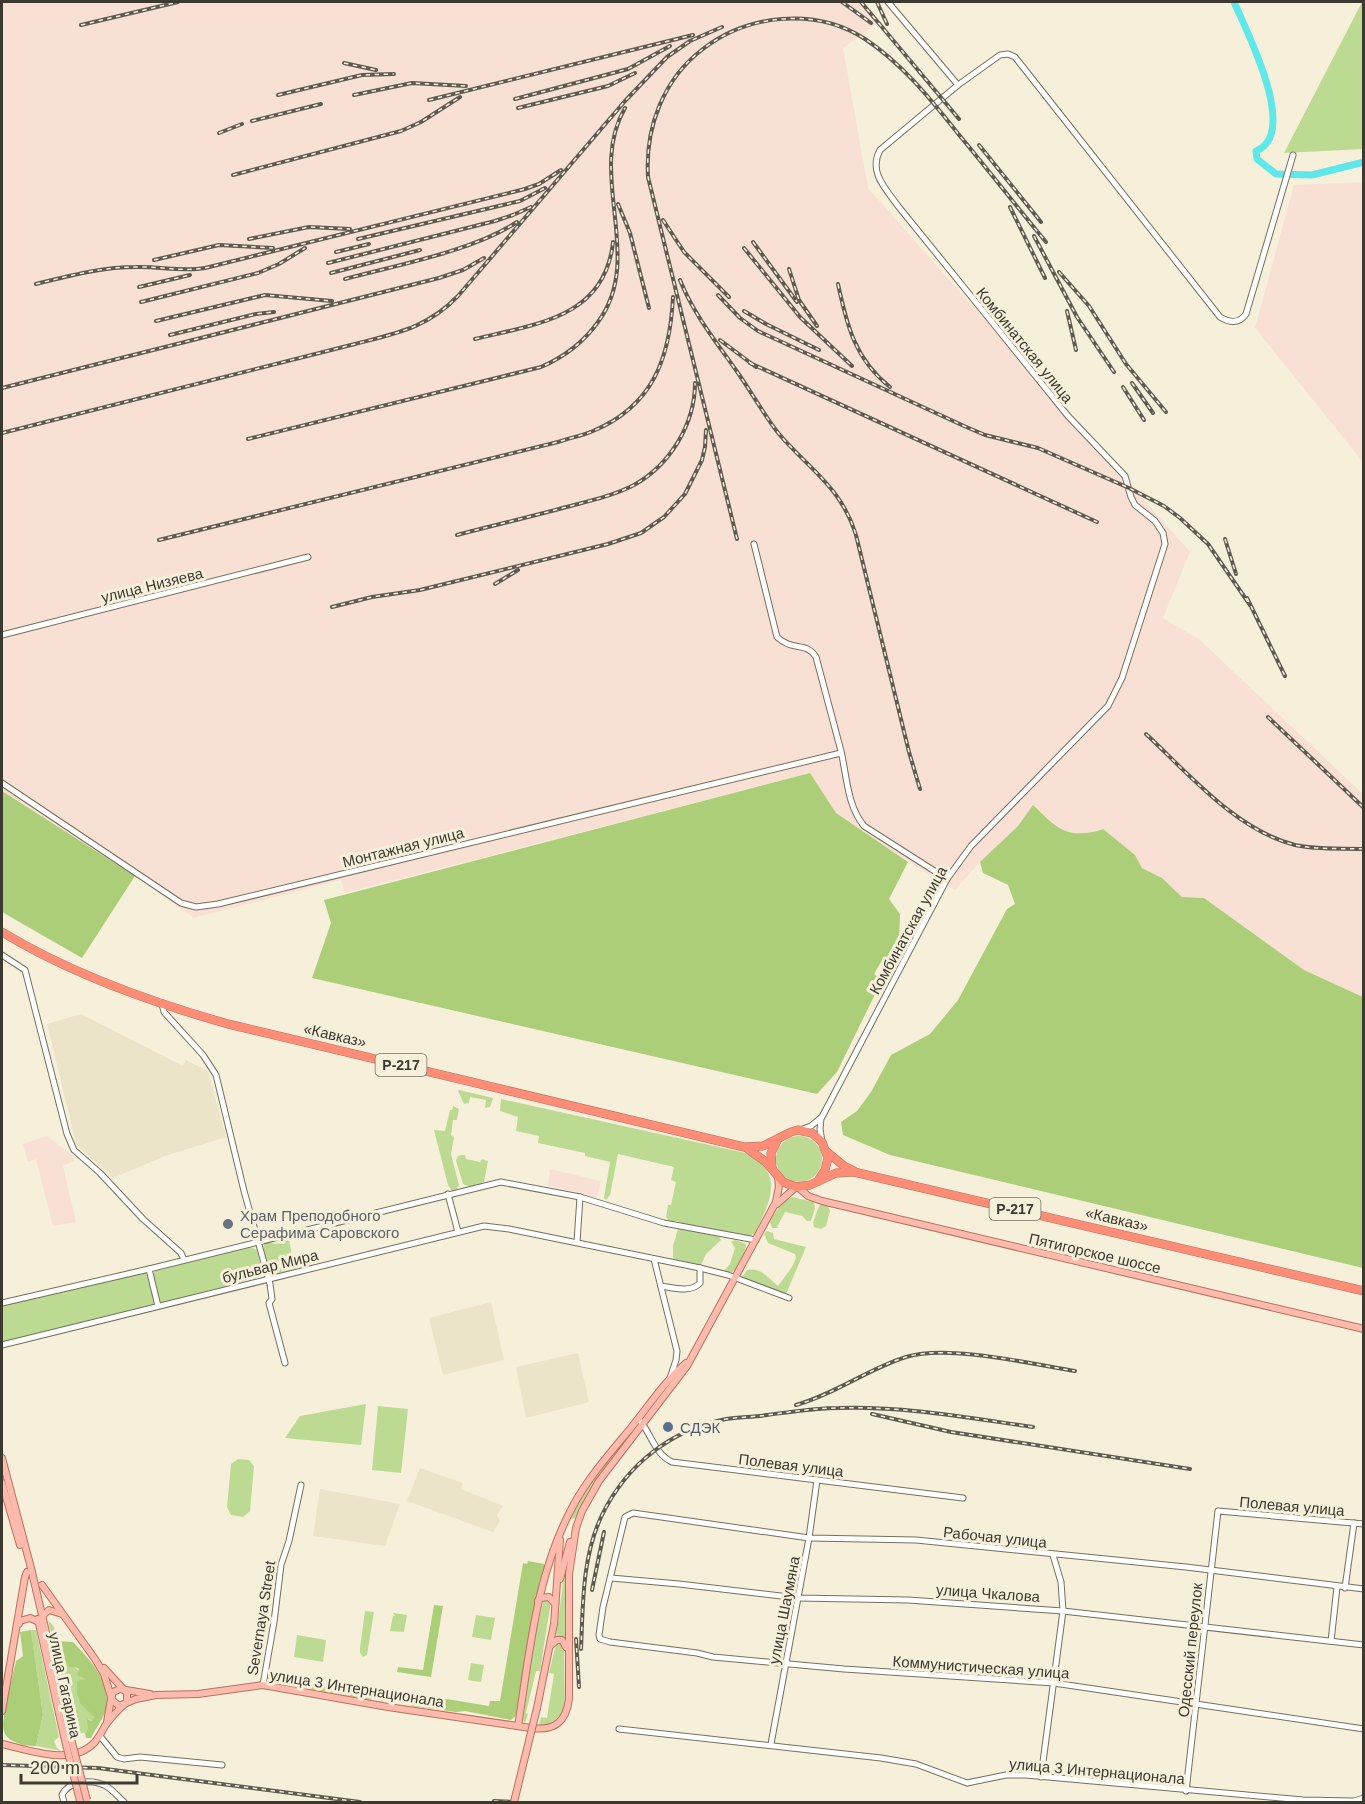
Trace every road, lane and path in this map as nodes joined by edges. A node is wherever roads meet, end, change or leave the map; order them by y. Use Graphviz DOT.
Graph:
graph roads {
  1 [pos="888,2"];
  2 [pos="958,85"];
  3 [pos="1293,155"];
  4 [pos="754,544"];
  5 [pos="308,557"];
  6 [pos="2,635"];
  7 [pos="841,753"];
  8 [pos="2,783"];
  9 [pos="947,879"];
  10 [pos="2,932"];
  11 [pos="2,956"];
  12 [pos="162,1004"];
  13 [pos="822,1117"];
  14 [pos="798,1130"];
  15 [pos="777,1140"];
  16 [pos="822,1142"];
  17 [pos="744,1147"];
  18 [pos="827,1151"];
  19 [pos="772,1167"];
  20 [pos="864,1174"];
  21 [pos="778,1178"];
  22 [pos="817,1182"];
  23 [pos="797,1187"];
  24 [pos="448,1194"];
  25 [pos="580,1197"];
  26 [pos="822,1201"];
  27 [pos="772,1209"];
  28 [pos="458,1232"];
  29 [pos="756,1240"];
  30 [pos="258,1242"];
  31 [pos="577,1242"];
  32 [pos="654,1259"];
  33 [pos="184,1260"];
  34 [pos="700,1268"];
  35 [pos="148,1269"];
  36 [pos="268,1278"];
  37 [pos="735,1278"];
  38 [pos="661,1286"];
  39 [pos="1364,1291"];
  40 [pos="789,1298"];
  41 [pos="2,1304"];
  42 [pos="158,1306"];
  43 [pos="1364,1329"];
  44 [pos="2,1345"];
  45 [pos="691,1358"];
  46 [pos="285,1363"];
  47 [pos="670,1378"];
  48 [pos="640,1421"];
  49 [pos="2,1458"];
  50 [pos="817,1480"];
  51 [pos="2,1483"];
  52 [pos="301,1485"];
  53 [pos="963,1498"];
  54 [pos="1218,1511"];
  55 [pos="1354,1523"];
  56 [pos="1364,1524"];
  57 [pos="563,1526"];
  58 [pos="576,1528"];
  59 [pos="809,1538"];
  60 [pos="1053,1555"];
  61 [pos="1211,1570"];
  62 [pos="30,1573"];
  63 [pos="611,1578"];
  64 [pos="42,1585"];
  65 [pos="1336,1587"];
  66 [pos="1345,1587"];
  67 [pos="1364,1589"];
  68 [pos="557,1590"];
  69 [pos="798,1598"];
  70 [pos="537,1602"];
  71 [pos="556,1605"];
  72 [pos="1063,1611"];
  73 [pos="62,1614"];
  74 [pos="41,1621"];
  75 [pos="17,1627"];
  76 [pos="1204,1627"];
  77 [pos="1331,1641"];
  78 [pos="1364,1645"];
  79 [pos="549,1647"];
  80 [pos="567,1650"];
  81 [pos="95,1659"];
  82 [pos="786,1665"];
  83 [pos="1054,1683"];
  84 [pos="263,1685"];
  85 [pos="124,1690"];
  86 [pos="156,1695"];
  87 [pos="112,1696"];
  88 [pos="1196,1703"];
  89 [pos="124,1705"];
  90 [pos="2,1711"];
  91 [pos="106,1724"];
  92 [pos="518,1726"];
  93 [pos="619,1729"];
  94 [pos="1364,1729"];
  95 [pos="100,1736"];
  96 [pos="2,1744"];
  97 [pos="771,1744"];
  98 [pos="222,1765"];
  99 [pos="1041,1777"];
  100 [pos="1186,1791"];
  101 [pos="1364,1798"];
  102 [pos="84,1802"];
  103 [pos="64,1803"];
  104 [pos="124,1803"];
  105 [pos="514,1803"];
  1 -- 2 [label="street"];
  2 -- 3 [label="street, Комбинатская улица"];
  2 -- 9 [label="street, Комбинатская улица"];
  4 -- 7 [label="street"];
  5 -- 6 [label="street, улица Низяева"];
  7 -- 8 [label="street, Монтажная улица"];
  7 -- 9 [label="street"];
  9 -- 13 [label="street, Комбинатская улица"];
  10 -- 12 [label="highway, «Кавказ» / Р-217"];
  11 -- 33 [label="street"];
  12 -- 17 [label="highway, «Кавказ» / Р-217"];
  12 -- 30 [label="street"];
  13 -- 14 [label="street"];
  13 -- 16 [label="street, Комбинатская улица"];
  14 -- 15 [label="highway, «Кавказ» / Р-217"];
  14 -- 16 [label="highway"];
  15 -- 17 [label="highway, «Кавказ» / Р-217"];
  15 -- 19 [label="highway"];
  16 -- 18 [label="highway, «Кавказ» / Р-217"];
  17 -- 19 [label="highway, «Кавказ» / Р-217"];
  18 -- 20 [label="highway, «Кавказ» / Р-217"];
  18 -- 22 [label="highway"];
  19 -- 21 [label="highway, «Кавказ» / Р-217"];
  20 -- 22 [label="highway, «Кавказ» / Р-217"];
  20 -- 39 [label="highway, «Кавказ» / Р-217"];
  21 -- 23 [label="highway"];
  21 -- 27 [label="main road"];
  22 -- 23 [label="highway, «Кавказ» / Р-217"];
  22 -- 26 [label="main road"];
  23 -- 26 [label="main road, Пятигорское шоссе"];
  23 -- 27 [label="main road"];
  24 -- 25 [label="street, бульвар Мира"];
  24 -- 28 [label="street"];
  24 -- 30 [label="street, бульвар Мира"];
  25 -- 29 [label="street, бульвар Мира"];
  25 -- 31 [label="street"];
  26 -- 43 [label="main road, Пятигорское шоссе"];
  27 -- 29 [label="main road"];
  28 -- 31 [label="street, бульвар Мира"];
  28 -- 36 [label="street, бульвар Мира"];
  29 -- 37 [label="main road"];
  30 -- 33 [label="street, бульвар Мира"];
  30 -- 36 [label="street"];
  31 -- 32 [label="street, бульвар Мира"];
  32 -- 34 [label="street, бульвар Мира"];
  32 -- 38 [label="street"];
  33 -- 35 [label="street, бульвар Мира"];
  34 -- 37 [label="street, бульвар Мира"];
  34 -- 38 [label="street"];
  35 -- 41 [label="street, бульвар Мира"];
  35 -- 42 [label="street"];
  36 -- 42 [label="street, бульвар Мира"];
  36 -- 46 [label="street"];
  37 -- 40 [label="street, бульвар Мира"];
  37 -- 45 [label="main road"];
  38 -- 47 [label="street"];
  42 -- 44 [label="street, бульвар Мира"];
  45 -- 47 [label="main road"];
  45 -- 48 [label="main road"];
  47 -- 48 [label="main road"];
  48 -- 50 [label="street, Полевая улица"];
  48 -- 57 [label="main road"];
  48 -- 58 [label="main road"];
  49 -- 62 [label="main road, улица Гагарина"];
  50 -- 53 [label="street, Полевая улица"];
  50 -- 59 [label="street, улица Шаумяна"];
  51 -- 62 [label="main road, улица Гагарина"];
  52 -- 84 [label="street, Severnaya Street"];
  54 -- 55 [label="street, Полевая улица"];
  54 -- 61 [label="street, Одесский переулок"];
  55 -- 56 [label="street, Полевая улица"];
  55 -- 66 [label="street"];
  57 -- 58 [label="street"];
  57 -- 68 [label="main road"];
  57 -- 70 [label="main road"];
  58 -- 68 [label="main road"];
  58 -- 80 [label="main road"];
  59 -- 60 [label="street, Рабочая улица"];
  59 -- 63 [label="street, Рабочая улица"];
  59 -- 69 [label="street, улица Шаумяна"];
  60 -- 61 [label="street, Рабочая улица"];
  60 -- 72 [label="street"];
  61 -- 65 [label="street, Рабочая улица"];
  61 -- 76 [label="street, Одесский переулок"];
  62 -- 64 [label="street, улица Гагарина"];
  62 -- 74 [label="main road, улица Гагарина"];
  62 -- 75 [label="main road, улица Гагарина"];
  63 -- 69 [label="street, улица Чкалова"];
  63 -- 82 [label="street, Коммунистическая улица"];
  64 -- 73 [label="main road, улица Гагарина"];
  65 -- 66 [label="street, Рабочая улица"];
  65 -- 77 [label="street"];
  66 -- 67 [label="street, Рабочая улица"];
  68 -- 71 [label="main road"];
  69 -- 72 [label="street, улица Чкалова"];
  69 -- 82 [label="street, улица Шаумяна"];
  70 -- 71 [label="main road"];
  70 -- 92 [label="main road"];
  71 -- 79 [label="main road"];
  72 -- 76 [label="street, улица Чкалова"];
  72 -- 83 [label="street"];
  73 -- 74 [label="main road"];
  73 -- 81 [label="main road, улица Гагарина"];
  74 -- 75 [label="main road"];
  74 -- 102 [label="main road, улица Гагарина, bridge"];
  75 -- 90 [label="main road, улица Гагарина"];
  76 -- 77 [label="street, улица Чкалова"];
  76 -- 88 [label="street, Одесский переулок"];
  77 -- 78 [label="street, улица Чкалова"];
  79 -- 80 [label="main road"];
  79 -- 105 [label="main road, bridge"];
  80 -- 92 [label="main road, улица 3 Интернационала"];
  81 -- 85 [label="main road, улица Гагарина"];
  81 -- 87 [label="main road, улица Гагарина"];
  82 -- 83 [label="street, Коммунистическая улица"];
  82 -- 97 [label="street, улица Шаумяна"];
  83 -- 88 [label="street, Коммунистическая улица"];
  83 -- 99 [label="street"];
  84 -- 86 [label="main road, улица 3 Интернационала"];
  84 -- 92 [label="main road, улица 3 Интернационала"];
  85 -- 86 [label="main road, улица 3 Интернационала"];
  85 -- 87 [label="main road"];
  85 -- 89 [label="main road"];
  86 -- 89 [label="main road, улица 3 Интернационала"];
  87 -- 89 [label="main road"];
  87 -- 91 [label="main road"];
  88 -- 94 [label="street, Коммунистическая улица"];
  88 -- 100 [label="street, Одесский переулок"];
  89 -- 91 [label="main road"];
  91 -- 95 [label="main road"];
  93 -- 97 [label="street, улица 3 Интернационала"];
  95 -- 96 [label="main road"];
  95 -- 98 [label="street"];
  97 -- 99 [label="street, улица 3 Интернационала"];
  99 -- 100 [label="street, улица 3 Интернационала"];
  100 -- 101 [label="street, улица 3 Интернационала"];
  103 -- 104 [label="street"];
}
